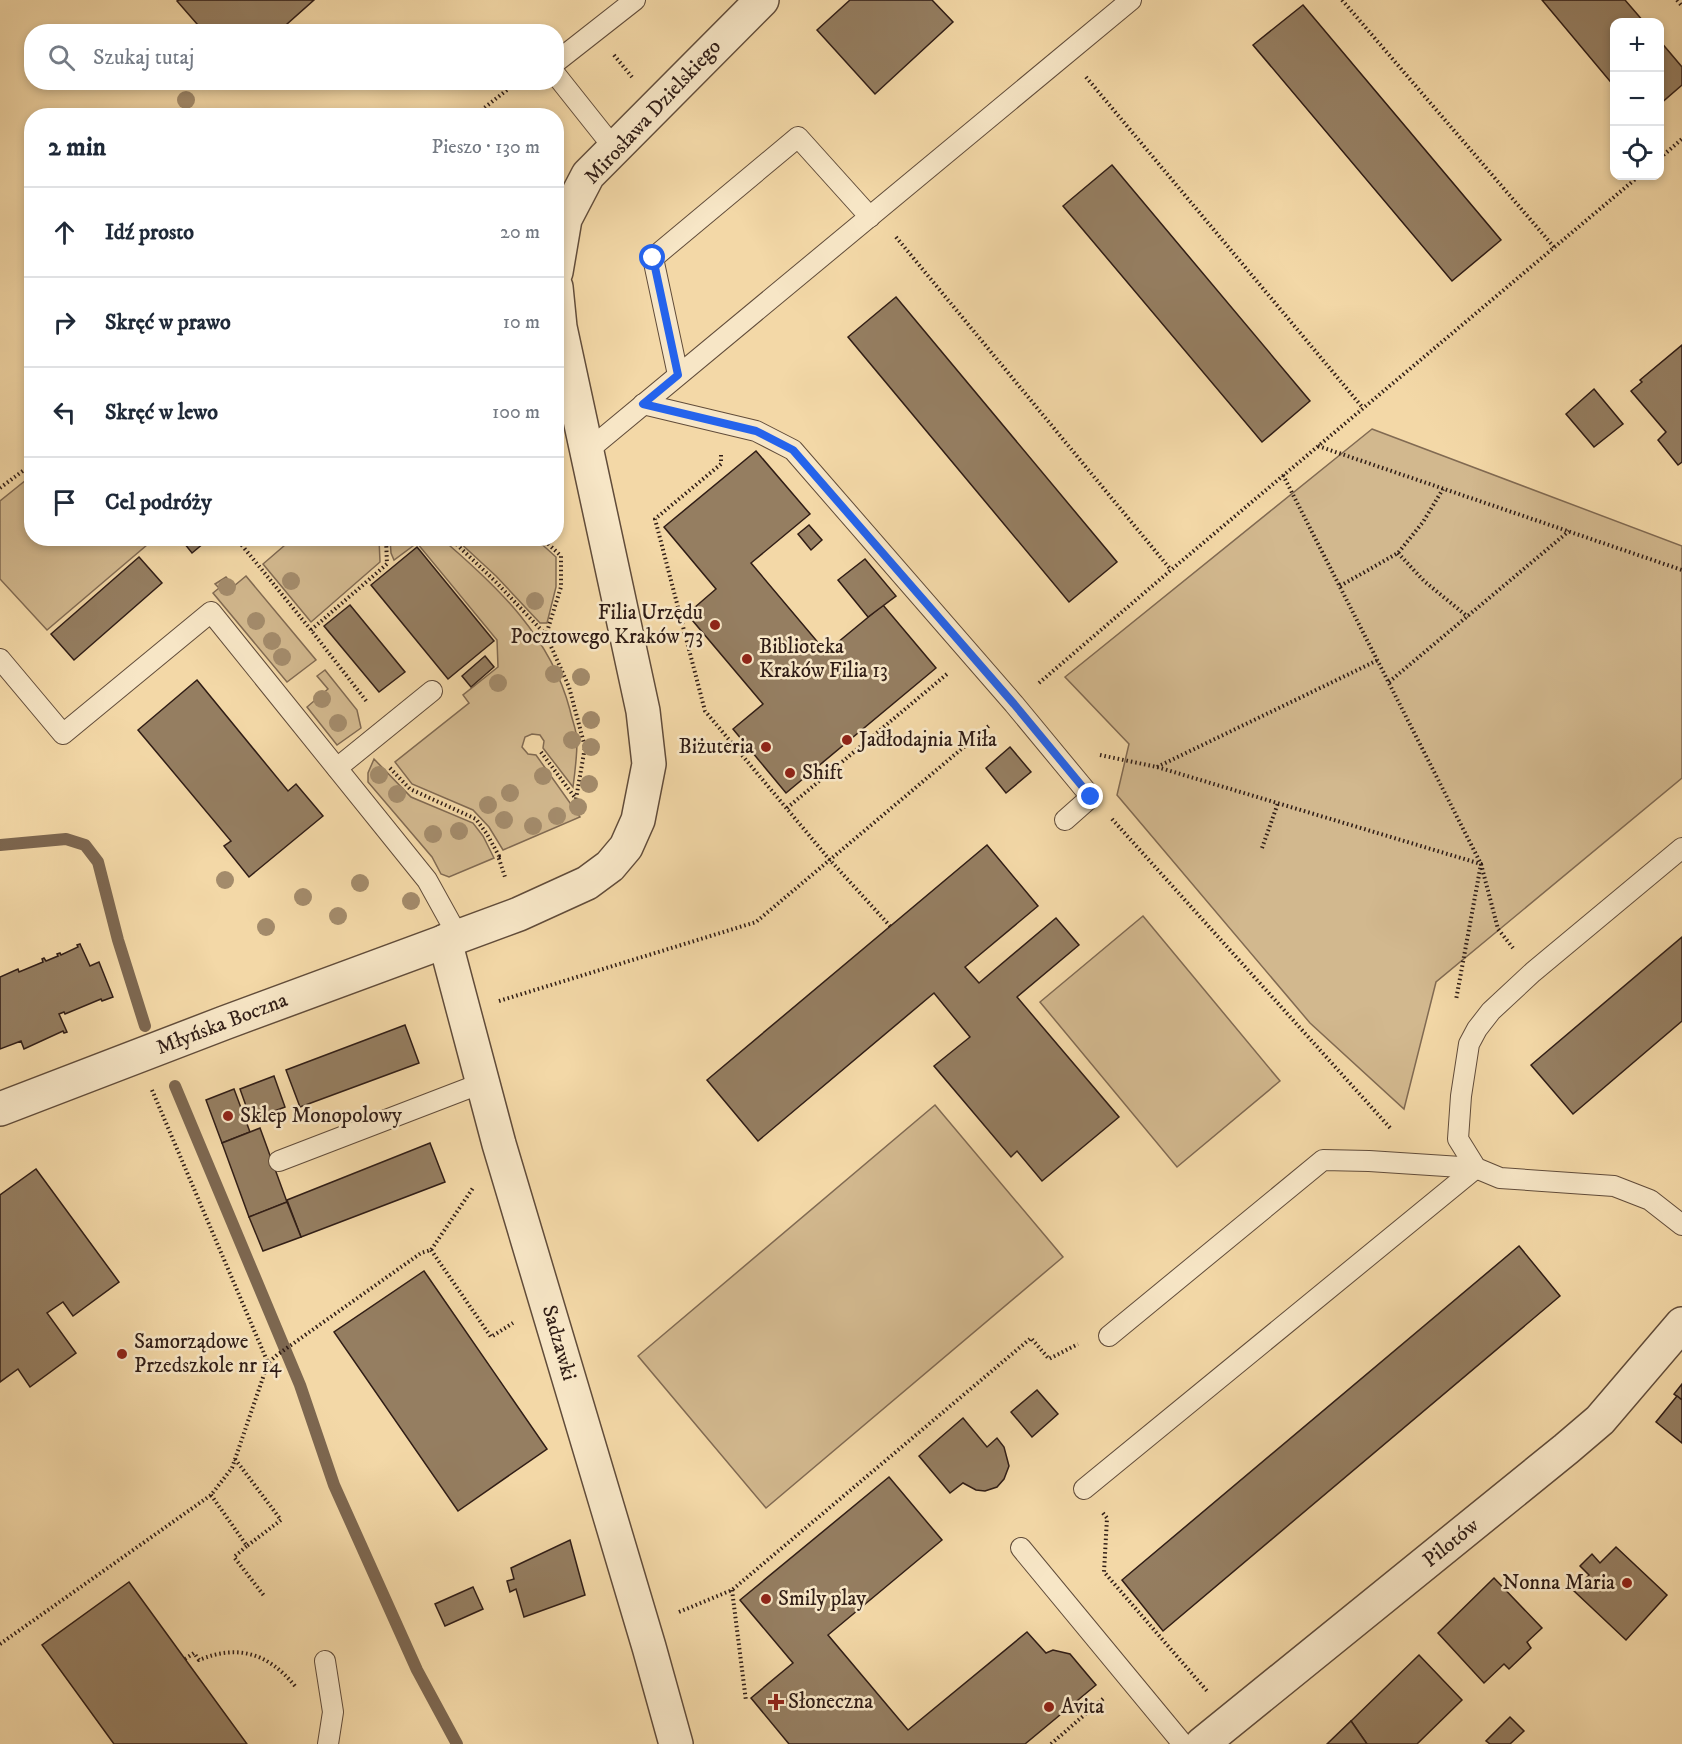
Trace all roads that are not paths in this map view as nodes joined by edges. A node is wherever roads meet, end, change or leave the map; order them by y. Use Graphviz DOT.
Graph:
graph roads {
  1 [pos="635,0"];
  2 [pos="762,0"];
  3 [pos="1131,0"];
  4 [pos="564,56"];
  5 [pos="564,85"];
  6 [pos="614,148"];
  7 [pos="870,217"];
  8 [pos="564,225"];
  9 [pos="564,346"];
  10 [pos="678,375"];
  11 [pos="643,404"];
  12 [pos="586,452"];
  13 [pos="0,659"];
  14 [pos="432,691"];
  15 [pos="338,768"];
  16 [pos="1065,820"];
  17 [pos="1682,848"];
  18 [pos="452,938"];
  19 [pos="482,1083"];
  20 [pos="0,1109"];
  21 [pos="279,1161"];
  22 [pos="1476,1168"];
  23 [pos="1682,1225"];
  24 [pos="1682,1324"];
  25 [pos="1109,1336"];
  26 [pos="1084,1489"];
  27 [pos="1021,1548"];
  28 [pos="325,1661"];
  29 [pos="328,1744"];
  30 [pos="676,1744"];
  31 [pos="1183,1744"];
  32 [pos="1202,1744"];
  1 -- 4 [label="lane"];
  2 -- 6 [label="street, Mirosława Dzielskiego"];
  3 -- 7 [label="lane"];
  5 -- 6 [label="lane"];
  6 -- 8 [label="street, Mirosława Dzielskiego"];
  7 -- 10 [label="lane"];
  7 -- 10 [label="lane"];
  9 -- 12 [label="street"];
  10 -- 11 [label="lane"];
  11 -- 12 [label="lane"];
  11 -- 16 [label="lane"];
  12 -- 18 [label="street"];
  13 -- 15 [label="lane"];
  14 -- 15 [label="lane"];
  15 -- 18 [label="lane"];
  17 -- 22 [label="lane"];
  18 -- 19 [label="street, Sadzawki"];
  18 -- 20 [label="street, Młyńska Boczna"];
  19 -- 21 [label="lane"];
  19 -- 30 [label="street, Sadzawki"];
  22 -- 23 [label="lane"];
  22 -- 25 [label="lane"];
  22 -- 26 [label="lane"];
  24 -- 32 [label="street, Pilotów"];
  27 -- 31 [label="lane"];
  28 -- 29 [label="lane"];
}
